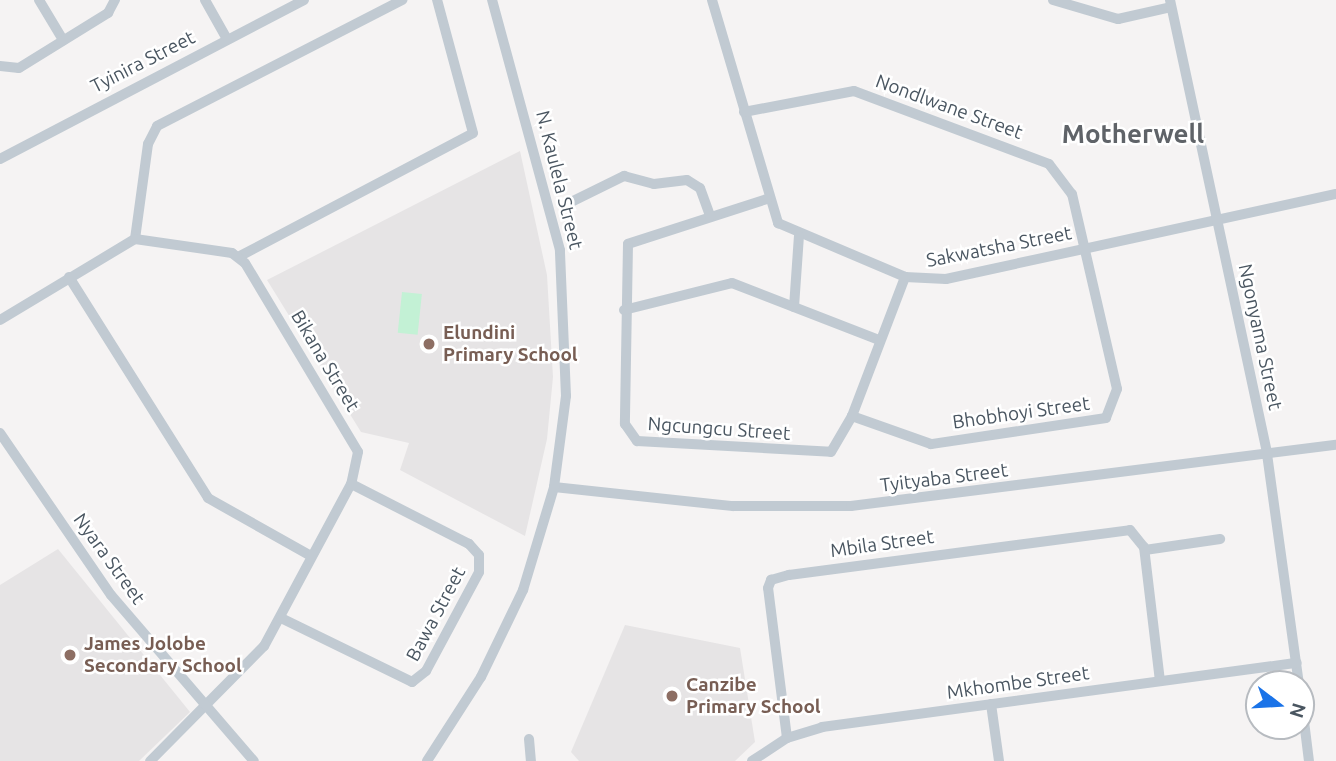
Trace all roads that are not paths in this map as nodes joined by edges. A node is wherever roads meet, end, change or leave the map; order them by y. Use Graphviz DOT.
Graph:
graph roads {
  1 [pos="39,0"];
  2 [pos="115,0"];
  3 [pos="205,0"];
  4 [pos="304,0"];
  5 [pos="402,0"];
  6 [pos="437,0"];
  7 [pos="492,0"];
  8 [pos="712,0"];
  9 [pos="1053,0"];
  10 [pos="1171,4"];
  11 [pos="227,38"];
  12 [pos="63,40"];
  13 [pos="0,66"];
  14 [pos="744,112"];
  15 [pos="0,159"];
  16 [pos="1336,194"];
  17 [pos="767,199"];
  18 [pos="567,204"];
  19 [pos="710,216"];
  20 [pos="1217,220"];
  21 [pos="799,236"];
  22 [pos="135,239"];
  23 [pos="1083,248"];
  24 [pos="240,256"];
  25 [pos="69,277"];
  26 [pos="905,277"];
  27 [pos="794,307"];
  28 [pos="624,310"];
  29 [pos="0,320"];
  30 [pos="879,340"];
  31 [pos="852,416"];
  32 [pos="0,434"];
  33 [pos="1336,445"];
  34 [pos="1267,454"];
  35 [pos="351,484"];
  36 [pos="554,487"];
  37 [pos="1220,539"];
  38 [pos="1145,550"];
  39 [pos="311,556"];
  40 [pos="281,618"];
  41 [pos="1297,663"];
  42 [pos="1298,670"];
  43 [pos="1160,681"];
  44 [pos="991,704"];
  45 [pos="204,708"];
  46 [pos="787,738"];
  47 [pos="529,739"];
  48 [pos="1306,740"];
  49 [pos="150,761"];
  50 [pos="254,761"];
  51 [pos="427,761"];
  52 [pos="531,761"];
  53 [pos="752,761"];
  54 [pos="999,761"];
  55 [pos="1309,761"];
  1 -- 12 [label="street"];
  2 -- 12 [label="street"];
  3 -- 11 [label="street"];
  4 -- 11 [label="street, Tyinira Street"];
  5 -- 22 [label="street"];
  6 -- 24 [label="street"];
  7 -- 36 [label="street, N. Kaulela Street"];
  8 -- 14 [label="street, Sakwatsha Street"];
  9 -- 10 [label="street"];
  10 -- 20 [label="street, Ngonyama Street"];
  11 -- 15 [label="street, Tyinira Street"];
  12 -- 13 [label="street"];
  14 -- 17 [label="street, Sakwatsha Street"];
  14 -- 23 [label="street, Nondlwane Street"];
  16 -- 20 [label="street, Sakwatsha Street"];
  17 -- 19 [label="street, Ngcungcu Street"];
  17 -- 21 [label="street, Sakwatsha Street"];
  18 -- 19 [label="street"];
  19 -- 28 [label="street, Ngcungcu Street"];
  20 -- 23 [label="street, Sakwatsha Street"];
  20 -- 34 [label="street, Ngonyama Street"];
  21 -- 26 [label="street, Sakwatsha Street"];
  21 -- 27 [label="street"];
  22 -- 24 [label="street"];
  22 -- 25 [label="street"];
  23 -- 26 [label="street, Sakwatsha Street"];
  23 -- 31 [label="street, Bhobhoyi Street"];
  24 -- 35 [label="street, Bikana Street"];
  25 -- 29 [label="street"];
  25 -- 39 [label="street"];
  26 -- 30 [label="street, Ngcungcu Street"];
  27 -- 28 [label="street"];
  27 -- 30 [label="street"];
  28 -- 31 [label="street, Ngcungcu Street"];
  30 -- 31 [label="street, Ngcungcu Street"];
  32 -- 45 [label="street, Nyara Street"];
  33 -- 34 [label="street, Tyityaba Street"];
  34 -- 36 [label="street, Tyityaba Street"];
  34 -- 41 [label="street, Ngonyama Street"];
  35 -- 39 [label="street, Bikana Street"];
  35 -- 40 [label="street, Bawa Street"];
  36 -- 51 [label="street, N. Kaulela Street"];
  37 -- 38 [label="street"];
  38 -- 43 [label="street"];
  38 -- 46 [label="street, Mbila Street"];
  39 -- 40 [label="street, Bikana Street"];
  40 -- 45 [label="street, Bikana Street"];
  41 -- 42 [label="street, Ngonyama Street"];
  41 -- 43 [label="street, Mkhombe Street"];
  43 -- 44 [label="street, Mkhombe Street"];
  44 -- 46 [label="street, Mkhombe Street"];
  44 -- 54 [label="street"];
  45 -- 49 [label="street, Bikana Street"];
  45 -- 50 [label="street, Nyara Street"];
  46 -- 53 [label="street, Mkhombe Street"];
  47 -- 52 [label="street"];
  48 -- 55 [label="street"];
}
